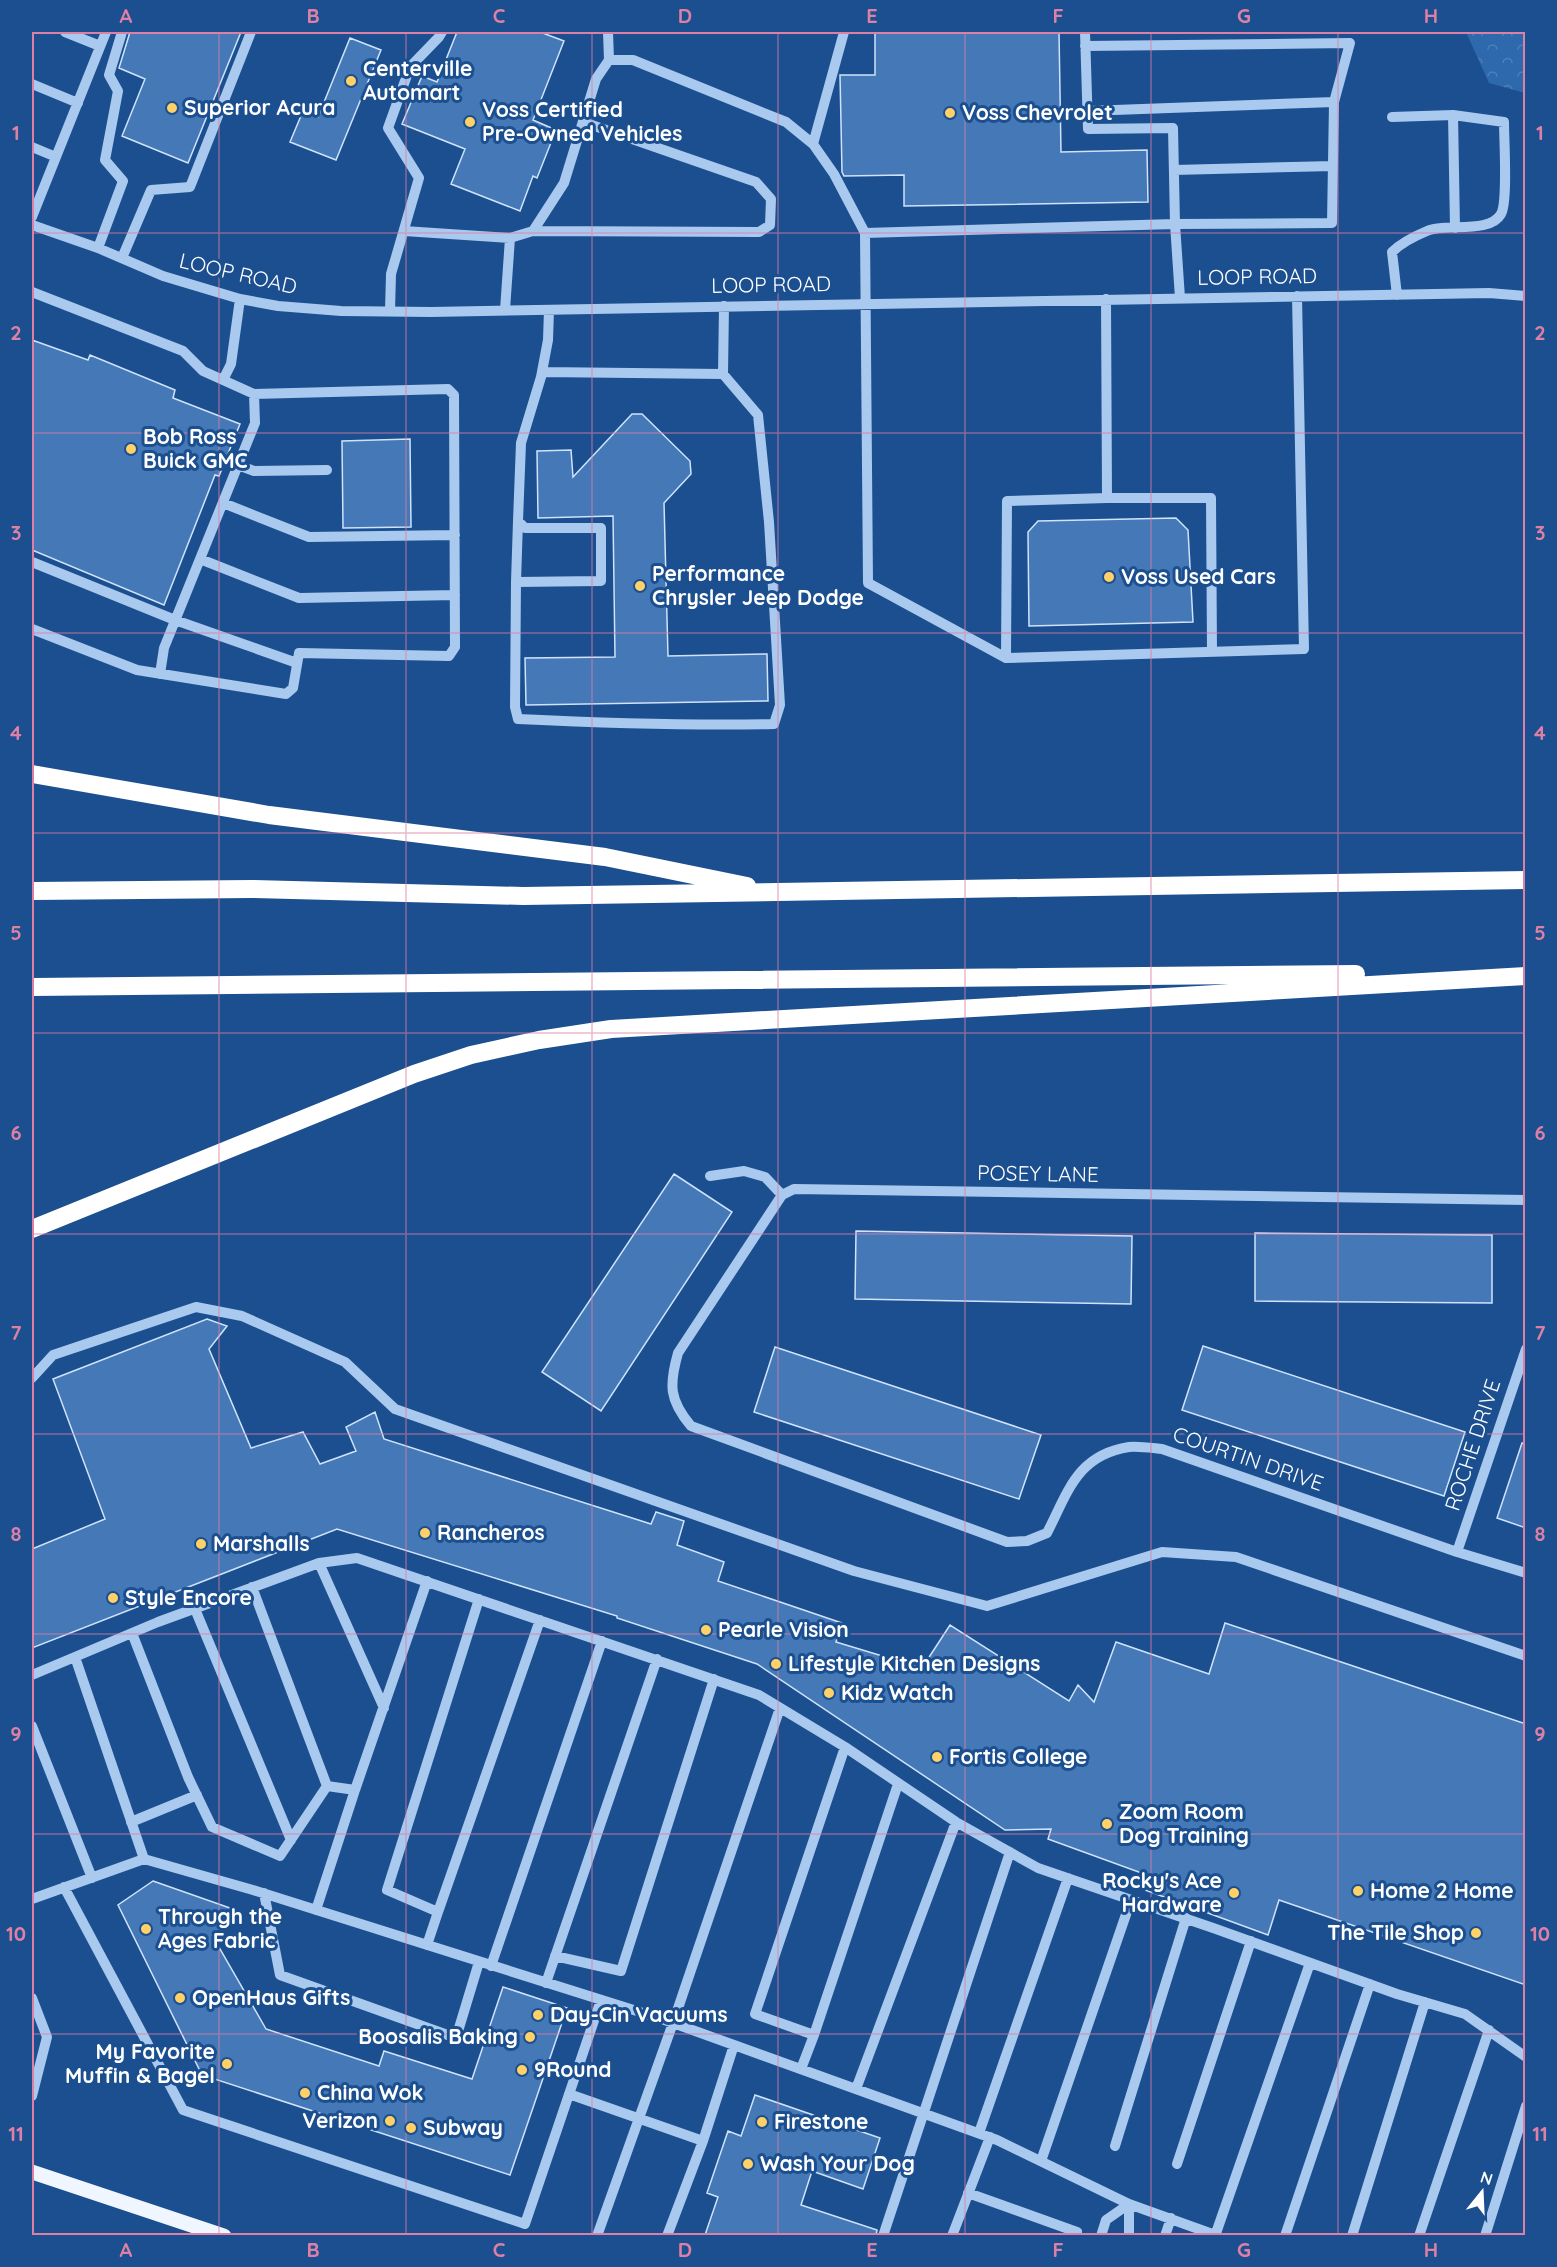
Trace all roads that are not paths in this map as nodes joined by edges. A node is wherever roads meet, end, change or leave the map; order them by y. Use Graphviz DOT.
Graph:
graph roads {
  1 [pos="65,32"];
  2 [pos="106,32"];
  3 [pos="122,32"];
  4 [pos="251,32"];
  5 [pos="442,32"];
  6 [pos="608,32"];
  7 [pos="844,32"];
  8 [pos="1085,32"];
  9 [pos="1242,32"];
  10 [pos="1352,32"];
  11 [pos="1350,43"];
  12 [pos="1239,45"];
  13 [pos="100,46"];
  14 [pos="1085,46"];
  15 [pos="609,60"];
  16 [pos="32,84"];
  17 [pos="1334,102"];
  18 [pos="78,103"];
  19 [pos="1088,111"];
  20 [pos="1453,115"];
  21 [pos="1392,117"];
  22 [pos="583,122"];
  23 [pos="813,144"];
  24 [pos="32,147"];
  25 [pos="56,157"];
  26 [pos="1333,166"];
  27 [pos="1174,170"];
  28 [pos="32,217"];
  29 [pos="1175,224"];
  30 [pos="32,225"];
  31 [pos="1455,228"];
  32 [pos="404,231"];
  33 [pos="533,231"];
  34 [pos="865,233"];
  35 [pos="510,238"];
  36 [pos="98,248"];
  37 [pos="122,258"];
  38 [pos="32,292"];
  39 [pos="1396,295"];
  40 [pos="1297,296"];
  41 [pos="1526,296"];
  42 [pos="1180,298"];
  43 [pos="240,299"];
  44 [pos="1106,299"];
  45 [pos="864,303"];
  46 [pos="724,306"];
  47 [pos="505,310"];
  48 [pos="549,310"];
  49 [pos="390,311"];
  50 [pos="542,372"];
  51 [pos="723,374"];
  52 [pos="224,380"];
  53 [pos="254,394"];
  54 [pos="238,465"];
  55 [pos="327,470"];
  56 [pos="1107,498"];
  57 [pos="223,503"];
  58 [pos="518,521"];
  59 [pos="455,535"];
  60 [pos="200,559"];
  61 [pos="32,562"];
  62 [pos="516,582"];
  63 [pos="455,595"];
  64 [pos="175,620"];
  65 [pos="32,629"];
  66 [pos="1212,652"];
  67 [pos="1006,658"];
  68 [pos="297,663"];
  69 [pos="160,674"];
  70 [pos="32,774"];
  71 [pos="1526,880"];
  72 [pos="32,891"];
  73 [pos="781,893"];
  74 [pos="1526,974"];
  75 [pos="32,987"];
  76 [pos="710,1176"];
  77 [pos="782,1195"];
  78 [pos="1526,1200"];
  79 [pos="32,1229"];
  80 [pos="1526,1349"];
  81 [pos="1523,1363"];
  82 [pos="32,1378"];
  83 [pos="1457,1552"];
  84 [pos="319,1563"];
  85 [pos="1526,1573"];
  86 [pos="427,1581"];
  87 [pos="252,1587"];
  88 [pos="480,1599"];
  89 [pos="195,1609"];
  90 [pos="540,1620"];
  91 [pos="132,1633"];
  92 [pos="602,1641"];
  93 [pos="1526,1656"];
  94 [pos="75,1657"];
  95 [pos="657,1659"];
  96 [pos="32,1675"];
  97 [pos="714,1679"];
  98 [pos="384,1708"];
  99 [pos="780,1708"];
  100 [pos="32,1726"];
  101 [pos="845,1747"];
  102 [pos="898,1784"];
  103 [pos="327,1786"];
  104 [pos="356,1790"];
  105 [pos="196,1795"];
  106 [pos="131,1822"];
  107 [pos="956,1822"];
  108 [pos="291,1840"];
  109 [pos="1010,1852"];
  110 [pos="144,1859"];
  111 [pos="92,1878"];
  112 [pos="1068,1878"];
  113 [pos="64,1887"];
  114 [pos="264,1893"];
  115 [pos="32,1899"];
  116 [pos="1131,1900"];
  117 [pos="316,1910"];
  118 [pos="438,1912"];
  119 [pos="1186,1918"];
  120 [pos="1251,1941"];
  121 [pos="428,1945"];
  122 [pos="555,1956"];
  123 [pos="479,1962"];
  124 [pos="1310,1963"];
  125 [pos="492,1966"];
  126 [pos="546,1983"];
  127 [pos="1370,1984"];
  128 [pos="32,1998"];
  129 [pos="601,2000"];
  130 [pos="1425,2002"];
  131 [pos="673,2023"];
  132 [pos="1489,2031"];
  133 [pos="814,2035"];
  134 [pos="734,2044"];
  135 [pos="1526,2057"];
  136 [pos="801,2069"];
  137 [pos="856,2089"];
  138 [pos="569,2094"];
  139 [pos="32,2096"];
  140 [pos="1526,2106"];
  141 [pos="922,2113"];
  142 [pos="639,2118"];
  143 [pos="984,2135"];
  144 [pos="703,2141"];
  145 [pos="1115,2146"];
  146 [pos="1041,2161"];
  147 [pos="1177,2164"];
  148 [pos="32,2172"];
  149 [pos="968,2193"];
  150 [pos="1129,2204"];
  151 [pos="1171,2218"];
  152 [pos="1076,2234"];
  153 [pos="224,2235"];
  154 [pos="597,2235"];
  155 [pos="667,2235"];
  156 [pos="883,2235"];
  157 [pos="952,2235"];
  158 [pos="1101,2235"];
  159 [pos="1129,2235"];
  160 [pos="1165,2235"];
  161 [pos="1216,2235"];
  162 [pos="1285,2235"];
  163 [pos="1352,2235"];
  164 [pos="1419,2235"];
  165 [pos="1485,2235"];
  1 -- 13 [label="street"];
  2 -- 13 [label="street"];
  3 -- 36 [label="street"];
  4 -- 37 [label="street"];
  5 -- 32 [label="street"];
  6 -- 15 [label="street"];
  7 -- 23 [label="street"];
  8 -- 14 [label="street"];
  9 -- 12 [label="street"];
  10 -- 11 [label="street"];
  11 -- 12 [label="street"];
  11 -- 17 [label="street"];
  12 -- 14 [label="street"];
  13 -- 18 [label="street"];
  14 -- 19 [label="street"];
  15 -- 22 [label="street"];
  15 -- 23 [label="street"];
  16 -- 18 [label="street"];
  17 -- 19 [label="street"];
  17 -- 26 [label="street"];
  18 -- 25 [label="street"];
  19 -- 27 [label="street"];
  20 -- 21 [label="street"];
  20 -- 31 [label="street"];
  20 -- 31 [label="street"];
  22 -- 33 [label="street"];
  22 -- 33 [label="street"];
  23 -- 34 [label="street"];
  24 -- 25 [label="street"];
  25 -- 28 [label="street"];
  26 -- 27 [label="street"];
  26 -- 29 [label="street"];
  27 -- 29 [label="street"];
  29 -- 34 [label="street"];
  29 -- 42 [label="street"];
  30 -- 36 [label="street, LOOP ROAD"];
  31 -- 39 [label="street"];
  32 -- 35 [label="street"];
  32 -- 49 [label="street"];
  33 -- 35 [label="street"];
  34 -- 45 [label="street"];
  35 -- 47 [label="street"];
  36 -- 37 [label="street, LOOP ROAD"];
  37 -- 43 [label="street, LOOP ROAD"];
  38 -- 52 [label="street"];
  39 -- 40 [label="street, LOOP ROAD"];
  39 -- 41 [label="street, LOOP ROAD"];
  40 -- 42 [label="street, LOOP ROAD"];
  40 -- 66 [label="street"];
  42 -- 44 [label="street, LOOP ROAD"];
  43 -- 49 [label="street, LOOP ROAD"];
  43 -- 52 [label="street"];
  44 -- 45 [label="street, LOOP ROAD"];
  44 -- 56 [label="street"];
  45 -- 46 [label="street, LOOP ROAD"];
  45 -- 67 [label="street"];
  46 -- 48 [label="street, LOOP ROAD"];
  46 -- 51 [label="street"];
  47 -- 48 [label="street, LOOP ROAD"];
  47 -- 49 [label="street, LOOP ROAD"];
  48 -- 50 [label="street"];
  50 -- 51 [label="street"];
  50 -- 58 [label="street"];
  51 -- 62 [label="street"];
  52 -- 53 [label="street"];
  53 -- 54 [label="street"];
  53 -- 59 [label="street"];
  54 -- 55 [label="street"];
  54 -- 57 [label="street"];
  56 -- 66 [label="street"];
  56 -- 67 [label="street"];
  57 -- 59 [label="street"];
  57 -- 60 [label="street"];
  58 -- 62 [label="street"];
  58 -- 62 [label="street"];
  59 -- 63 [label="street"];
  60 -- 63 [label="street"];
  60 -- 64 [label="street"];
  61 -- 64 [label="street"];
  63 -- 68 [label="street"];
  64 -- 68 [label="street"];
  64 -- 69 [label="street"];
  65 -- 69 [label="street"];
  66 -- 67 [label="street"];
  68 -- 69 [label="street"];
  70 -- 73 [label="highway"];
  71 -- 73 [label="highway"];
  72 -- 73 [label="highway"];
  74 -- 75 [label="highway"];
  74 -- 79 [label="highway"];
  76 -- 77 [label="street"];
  77 -- 78 [label="street, POSEY LANE"];
  77 -- 83 [label="street, COURTIN DRIVE"];
  80 -- 81 [label="street, ROCHE DRIVE"];
  81 -- 83 [label="street, ROCHE DRIVE"];
  82 -- 93 [label="street"];
  83 -- 85 [label="street, COURTIN DRIVE"];
  84 -- 86 [label="street"];
  84 -- 87 [label="street"];
  84 -- 98 [label="street"];
  86 -- 88 [label="street"];
  86 -- 98 [label="street"];
  87 -- 89 [label="street"];
  87 -- 103 [label="street"];
  88 -- 90 [label="street"];
  88 -- 118 [label="street"];
  89 -- 91 [label="street"];
  89 -- 108 [label="street"];
  90 -- 92 [label="street"];
  90 -- 118 [label="street"];
  91 -- 94 [label="street"];
  91 -- 105 [label="street"];
  92 -- 95 [label="street"];
  92 -- 125 [label="street"];
  94 -- 96 [label="street"];
  94 -- 106 [label="street"];
  95 -- 97 [label="street"];
  95 -- 122 [label="street"];
  97 -- 99 [label="street"];
  97 -- 122 [label="street"];
  98 -- 104 [label="street"];
  99 -- 101 [label="street"];
  99 -- 131 [label="street"];
  100 -- 111 [label="street"];
  101 -- 102 [label="street"];
  101 -- 133 [label="street"];
  102 -- 107 [label="street"];
  102 -- 133 [label="street"];
  103 -- 104 [label="street"];
  103 -- 108 [label="street"];
  104 -- 117 [label="street"];
  105 -- 106 [label="street"];
  105 -- 108 [label="street"];
  106 -- 110 [label="street"];
  107 -- 109 [label="street"];
  107 -- 137 [label="street"];
  109 -- 112 [label="street"];
  109 -- 141 [label="street"];
  110 -- 111 [label="street"];
  110 -- 114 [label="street"];
  111 -- 113 [label="street"];
  112 -- 116 [label="street"];
  112 -- 143 [label="street"];
  113 -- 115 [label="street"];
  113 -- 138 [label="street"];
  114 -- 117 [label="street"];
  114 -- 123 [label="street"];
  116 -- 119 [label="street"];
  116 -- 146 [label="street"];
  117 -- 121 [label="street"];
  118 -- 121 [label="street"];
  119 -- 120 [label="street"];
  119 -- 145 [label="street"];
  120 -- 124 [label="street"];
  120 -- 147 [label="street"];
  121 -- 123 [label="street"];
  122 -- 126 [label="street"];
  123 -- 125 [label="street"];
  124 -- 127 [label="street"];
  124 -- 161 [label="street"];
  125 -- 126 [label="street"];
  126 -- 129 [label="street"];
  127 -- 130 [label="street"];
  127 -- 162 [label="street"];
  128 -- 139 [label="street"];
  129 -- 131 [label="street"];
  129 -- 138 [label="street"];
  130 -- 132 [label="street"];
  130 -- 163 [label="street"];
  131 -- 134 [label="street"];
  131 -- 142 [label="street"];
  132 -- 135 [label="street"];
  132 -- 164 [label="street"];
  133 -- 136 [label="street"];
  134 -- 136 [label="street"];
  134 -- 144 [label="street"];
  136 -- 137 [label="street"];
  137 -- 141 [label="street"];
  138 -- 142 [label="street"];
  140 -- 165 [label="street"];
  141 -- 143 [label="street"];
  141 -- 156 [label="street"];
  142 -- 144 [label="street"];
  142 -- 154 [label="street"];
  143 -- 146 [label="street"];
  143 -- 149 [label="street"];
  144 -- 155 [label="street"];
  146 -- 150 [label="street"];
  148 -- 153 [label="main road"];
  149 -- 152 [label="street"];
  149 -- 157 [label="street"];
  150 -- 151 [label="street"];
  150 -- 158 [label="street"];
  150 -- 159 [label="street"];
  151 -- 160 [label="street"];
  151 -- 161 [label="street"];
}
